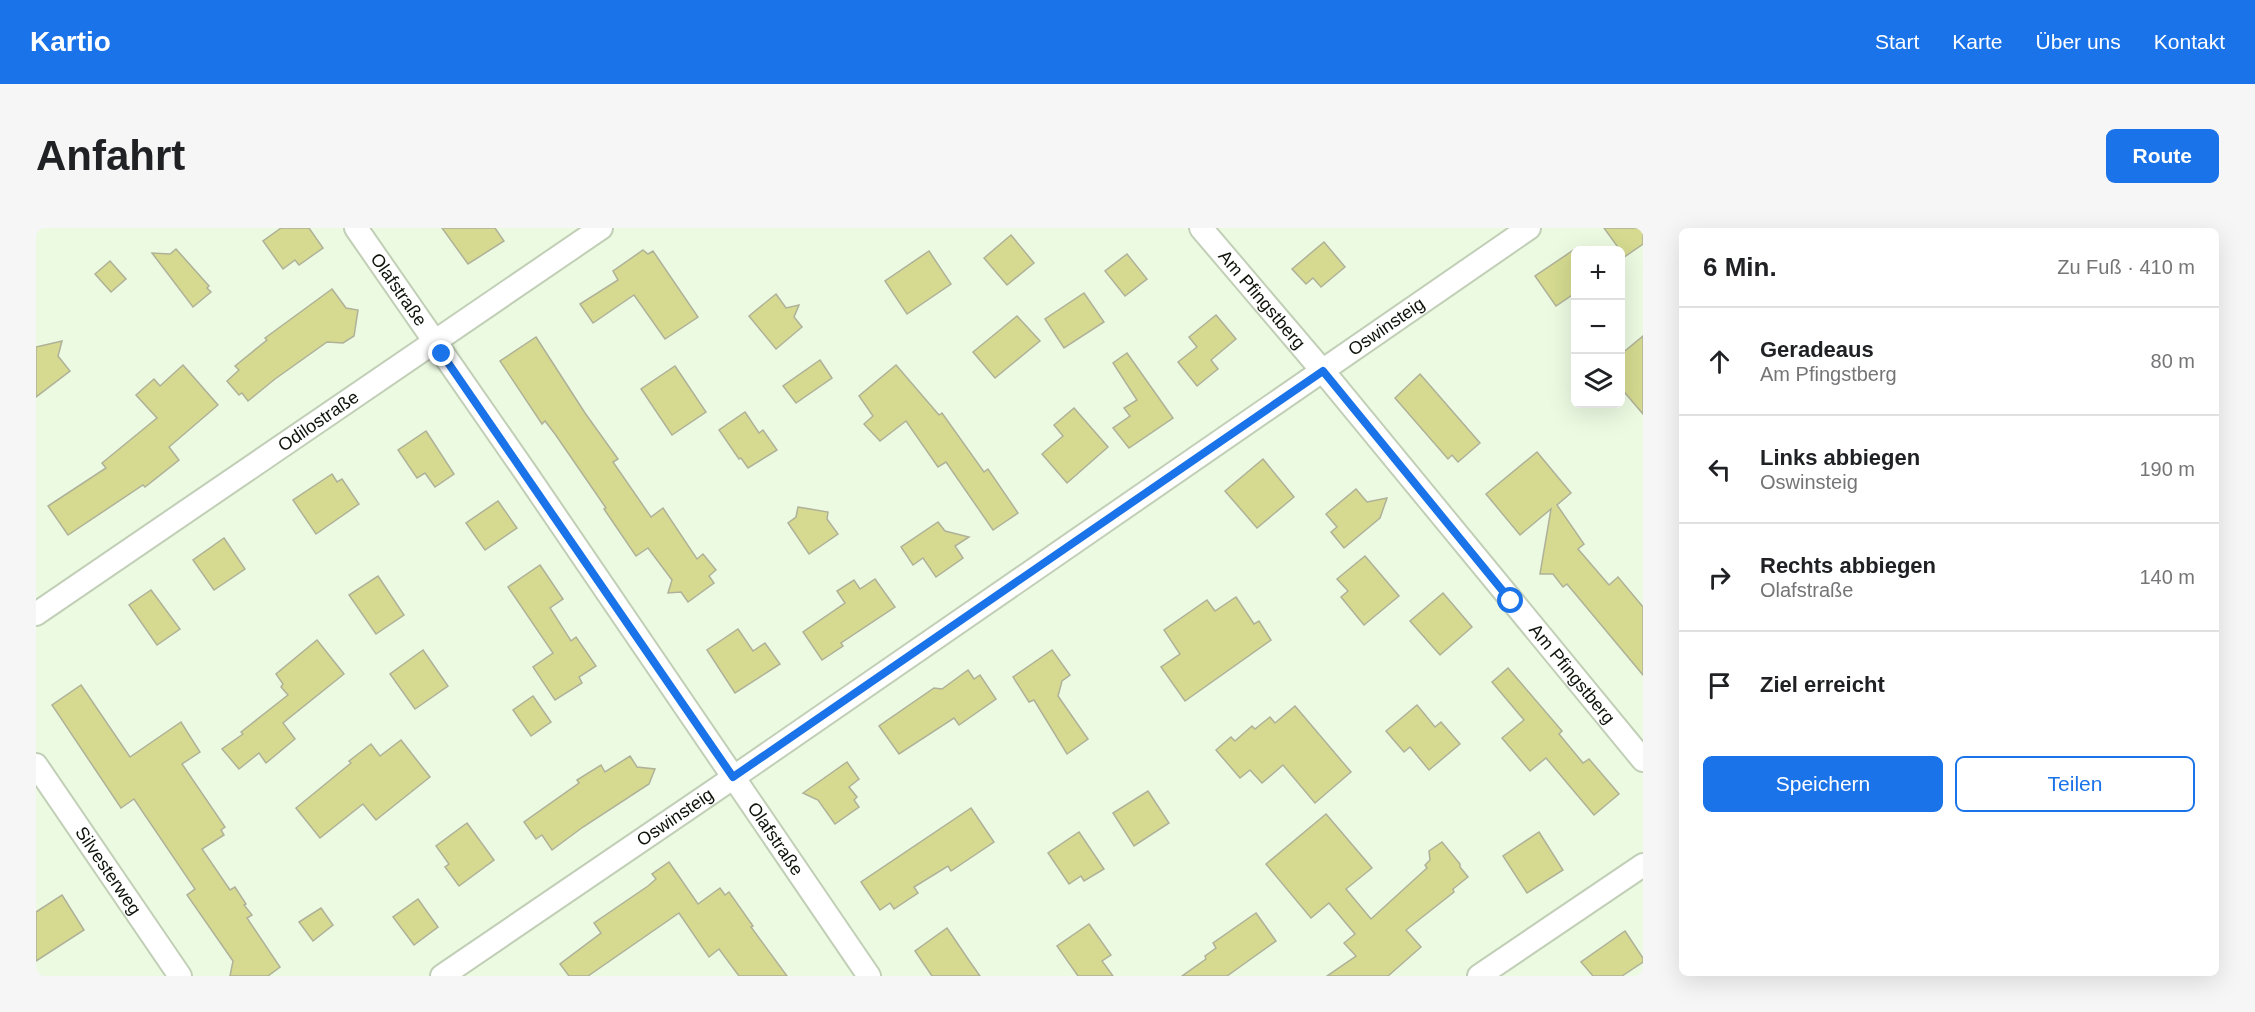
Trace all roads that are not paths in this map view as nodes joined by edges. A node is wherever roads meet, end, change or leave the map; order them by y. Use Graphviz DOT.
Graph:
graph roads {
  1 [pos="356,228"];
  2 [pos="601,228"];
  3 [pos="1201,228"];
  4 [pos="1529,228"];
  5 [pos="433,342"];
  6 [pos="1323,371"];
  7 [pos="36,614"];
  8 [pos="1643,760"];
  9 [pos="36,765"];
  10 [pos="733,777"];
  11 [pos="1643,865"];
  12 [pos="180,976"];
  13 [pos="442,976"];
  14 [pos="869,976"];
  15 [pos="1479,976"];
  1 -- 5 [label="street, Olafstraße"];
  2 -- 5 [label="street, Odilostraße"];
  3 -- 6 [label="street, Am Pfingstberg"];
  4 -- 6 [label="street, Oswinsteig"];
  5 -- 7 [label="street, Odilostraße"];
  5 -- 10 [label="street, Olafstraße"];
  6 -- 8 [label="street, Am Pfingstberg"];
  6 -- 10 [label="street, Oswinsteig"];
  9 -- 12 [label="street, Silvesterweg"];
  10 -- 13 [label="street, Oswinsteig"];
  10 -- 14 [label="street, Olafstraße"];
  11 -- 15 [label="street"];
}
